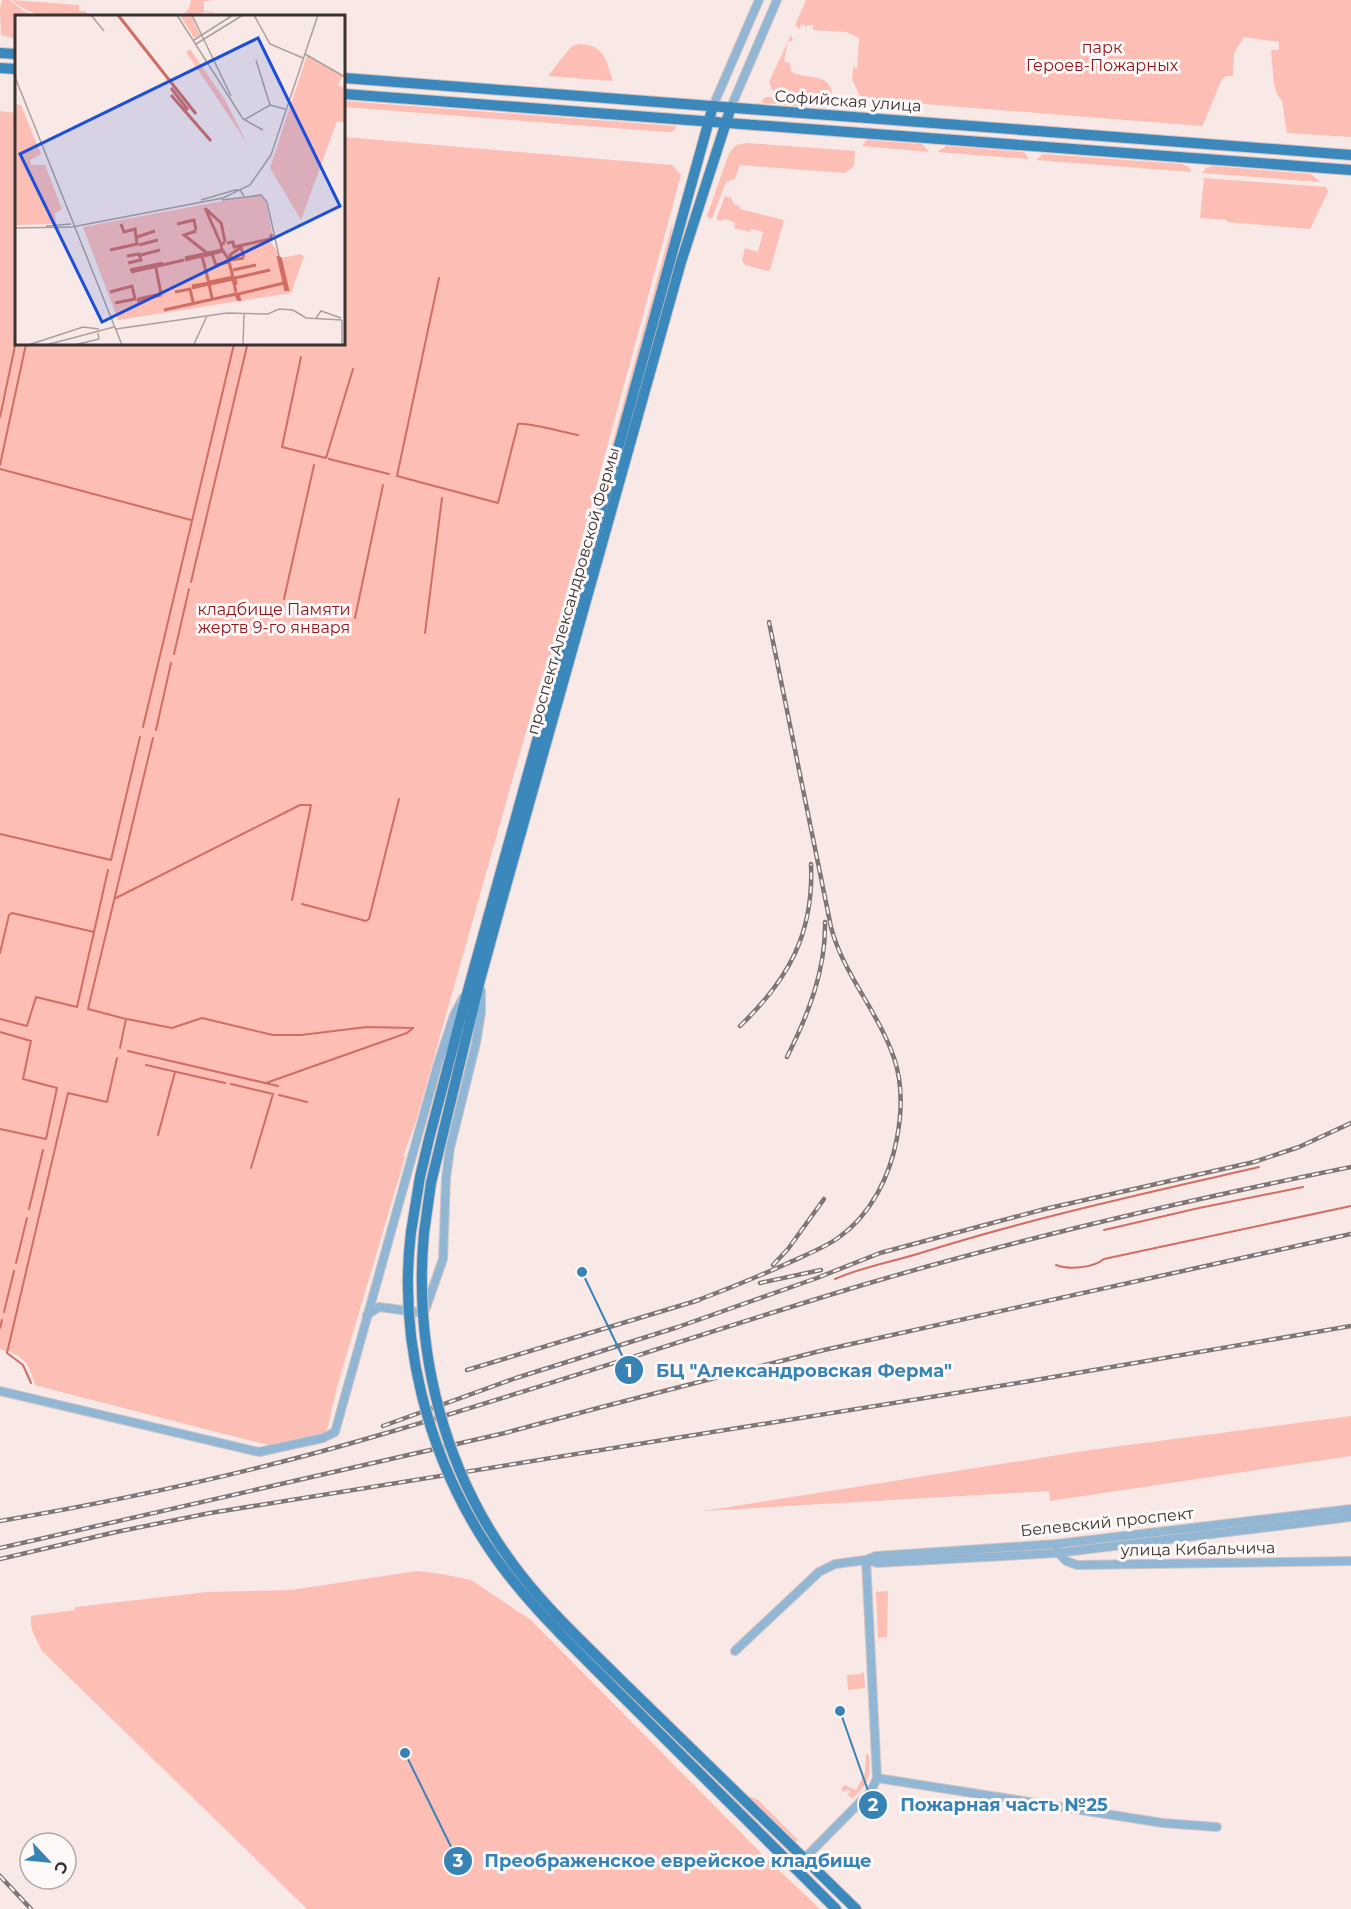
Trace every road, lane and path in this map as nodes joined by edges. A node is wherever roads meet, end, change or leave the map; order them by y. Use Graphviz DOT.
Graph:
graph roads {
  1 [pos="759,0"];
  2 [pos="777,0"];
  3 [pos="0,53"];
  4 [pos="15,54"];
  5 [pos="0,68"];
  6 [pos="15,69"];
  7 [pos="345,78"];
  8 [pos="345,94"];
  9 [pos="714,106"];
  10 [pos="731,107"];
  11 [pos="709,122"];
  12 [pos="726,123"];
  13 [pos="1351,154"];
  14 [pos="1351,170"];
  15 [pos="480,980"];
  16 [pos="468,990"];
  17 [pos="376,1282"];
  18 [pos="387,1307"];
  19 [pos="367,1316"];
  20 [pos="0,1391"];
  21 [pos="1351,1509"];
  22 [pos="1351,1517"];
  23 [pos="1057,1549"];
  24 [pos="866,1560"];
  25 [pos="1351,1561"];
  26 [pos="735,1651"];
  27 [pos="613,1679"];
  28 [pos="878,1778"];
  29 [pos="1217,1827"];
  30 [pos="805,1859"];
  31 [pos="795,1869"];
  32 [pos="836,1909"];
  33 [pos="856,1909"];
  1 -- 9 [label="street"];
  2 -- 10 [label="street"];
  3 -- 4 [label="main road"];
  5 -- 6 [label="main road"];
  7 -- 9 [label="main road, Софийская улица"];
  8 -- 11 [label="main road, Софийская улица"];
  9 -- 10 [label="main road, Софийская улица"];
  9 -- 11 [label="main road, проспект Александровской Фермы"];
  10 -- 12 [label="main road, проспект Александровской Фермы"];
  10 -- 13 [label="main road, Софийская улица"];
  11 -- 12 [label="main road, Софийская улица"];
  11 -- 16 [label="main road, проспект Александровской Фермы"];
  12 -- 14 [label="main road, Софийская улица"];
  12 -- 15 [label="main road, проспект Александровской Фермы"];
  15 -- 18 [label="street"];
  15 -- 27 [label="main road, проспект Александровской Фермы, bridge"];
  16 -- 17 [label="street"];
  16 -- 27 [label="main road, проспект Александровской Фермы, bridge"];
  17 -- 18 [label="street"];
  17 -- 19 [label="street"];
  18 -- 19 [label="street"];
  19 -- 20 [label="street"];
  21 -- 23 [label="street, Белевский проспект"];
  22 -- 23 [label="street, Белевский проспект"];
  23 -- 24 [label="street, Белевский проспект"];
  23 -- 25 [label="street, улица Кибальчича"];
  24 -- 26 [label="street, Белевский проспект"];
  24 -- 28 [label="street"];
  27 -- 30 [label="main road"];
  27 -- 31 [label="main road"];
  28 -- 29 [label="street"];
  28 -- 30 [label="street"];
  30 -- 31 [label="street"];
  30 -- 33 [label="main road"];
  31 -- 32 [label="main road"];
}
